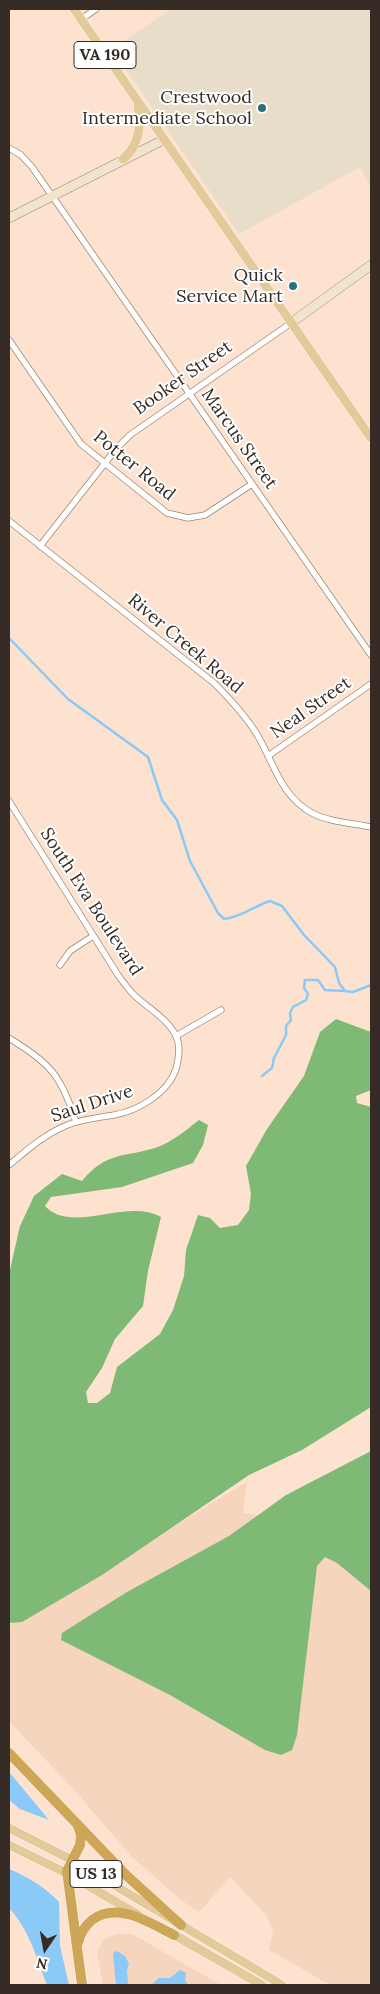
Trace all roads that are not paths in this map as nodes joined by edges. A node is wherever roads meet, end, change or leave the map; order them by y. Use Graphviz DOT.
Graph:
graph roads {
  1 [pos="74,9"];
  2 [pos="96,9"];
  3 [pos="80,20"];
  4 [pos="137,101"];
  5 [pos="163,140"];
  6 [pos="9,148"];
  7 [pos="123,159"];
  8 [pos="52,195"];
  9 [pos="9,218"];
  10 [pos="371,265"];
  11 [pos="291,323"];
  12 [pos="9,340"];
  13 [pos="190,393"];
  14 [pos="371,438"];
  15 [pos="104,464"];
  16 [pos="252,484"];
  17 [pos="9,522"];
  18 [pos="40,546"];
  19 [pos="371,655"];
  20 [pos="371,684"];
  21 [pos="268,756"];
  22 [pos="9,801"];
  23 [pos="371,827"];
  24 [pos="93,936"];
  25 [pos="60,964"];
  26 [pos="222,1010"];
  27 [pos="176,1036"];
  28 [pos="9,1038"];
  29 [pos="76,1122"];
  30 [pos="9,1164"];
  31 [pos="9,1753"];
  32 [pos="77,1824"];
  33 [pos="9,1828"];
  34 [pos="9,1845"];
  35 [pos="72,1860"];
  36 [pos="70,1876"];
  37 [pos="181,1925"];
  38 [pos="174,1935"];
  39 [pos="78,1947"];
  40 [pos="257,1971"];
  41 [pos="252,1979"];
  42 [pos="82,1985"];
  43 [pos="262,1985"];
  44 [pos="282,1985"];
  1 -- 3 [label="main road, VA 190"];
  2 -- 3 [label="street"];
  3 -- 4 [label="main road, VA 190"];
  4 -- 5 [label="main road, VA 190"];
  4 -- 7 [label="main road"];
  5 -- 7 [label="main road"];
  5 -- 11 [label="main road, VA 190"];
  6 -- 8 [label="street, Marcus Street"];
  7 -- 8 [label="main road"];
  8 -- 9 [label="main road"];
  8 -- 13 [label="street, Marcus Street"];
  10 -- 11 [label="main road, Booker Street"];
  11 -- 13 [label="street, Booker Street"];
  11 -- 14 [label="main road, VA 190"];
  12 -- 15 [label="street, Potter Road"];
  13 -- 15 [label="street, Booker Street"];
  13 -- 16 [label="street, Marcus Street"];
  15 -- 16 [label="street, Potter Road"];
  15 -- 18 [label="street, Booker Street"];
  16 -- 19 [label="street, Marcus Street"];
  17 -- 18 [label="street, River Creek Road"];
  18 -- 21 [label="street, River Creek Road"];
  20 -- 21 [label="street, Neal Street"];
  21 -- 23 [label="street, River Creek Road"];
  22 -- 24 [label="street, South Eva Boulevard"];
  24 -- 25 [label="street"];
  24 -- 27 [label="street, South Eva Boulevard"];
  26 -- 27 [label="street"];
  27 -- 29 [label="street, Saul Drive"];
  28 -- 29 [label="street"];
  29 -- 30 [label="street, Saul Drive"];
  31 -- 32 [label="highway"];
  32 -- 35 [label="highway"];
  32 -- 37 [label="highway"];
  33 -- 35 [label="main road, US 13"];
  34 -- 36 [label="main road, US 13"];
  35 -- 36 [label="highway"];
  35 -- 37 [label="main road, US 13"];
  36 -- 38 [label="main road, US 13"];
  36 -- 39 [label="highway"];
  37 -- 40 [label="main road, US 13"];
  38 -- 39 [label="highway"];
  38 -- 41 [label="main road, US 13"];
  39 -- 42 [label="highway"];
  40 -- 41 [label="street"];
  40 -- 44 [label="main road, US 13"];
  41 -- 43 [label="main road, US 13"];
}
